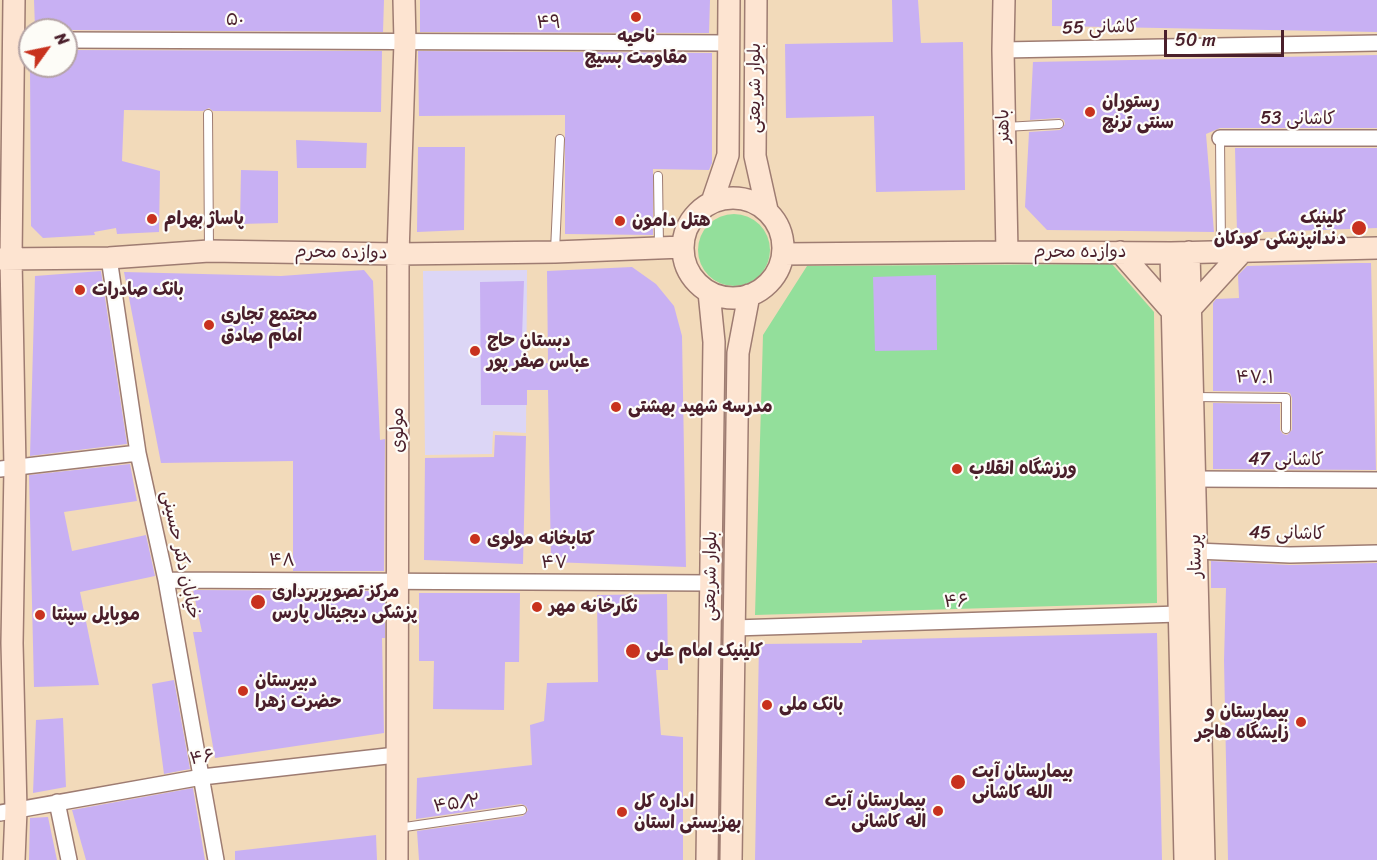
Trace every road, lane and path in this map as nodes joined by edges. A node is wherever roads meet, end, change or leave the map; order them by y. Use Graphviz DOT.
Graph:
graph roads {
  1 [pos="14,0"];
  2 [pos="404,0"];
  3 [pos="729,0"];
  4 [pos="756,0"];
  5 [pos="1004,0"];
  6 [pos="18,20"];
  7 [pos="78,40"];
  8 [pos="405,42"];
  9 [pos="728,43"];
  10 [pos="1377,43"];
  11 [pos="1003,50"];
  12 [pos="18,57"];
  13 [pos="6,108"];
  14 [pos="208,114"];
  15 [pos="1059,124"];
  16 [pos="1004,127"];
  17 [pos="1220,138"];
  18 [pos="1377,138"];
  19 [pos="560,139"];
  20 [pos="6,164"];
  21 [pos="658,176"];
  22 [pos="712,202"];
  23 [pos="767,210"];
  24 [pos="683,247"];
  25 [pos="659,248"];
  26 [pos="1377,248"];
  27 [pos="1244,250"];
  28 [pos="209,251"];
  29 [pos="1221,251"];
  30 [pos="555,252"];
  31 [pos="1007,252"];
  32 [pos="1120,252"];
  33 [pos="1180,252"];
  34 [pos="398,254"];
  35 [pos="783,254"];
  36 [pos="109,258"];
  37 [pos="6,259"];
  38 [pos="709,292"];
  39 [pos="749,295"];
  40 [pos="1181,309"];
  41 [pos="1192,397"];
  42 [pos="1286,429"];
  43 [pos="138,453"];
  44 [pos="7,468"];
  45 [pos="1194,479"];
  46 [pos="1377,480"];
  47 [pos="1196,551"];
  48 [pos="1377,553"];
  49 [pos="166,580"];
  50 [pos="397,582"];
  51 [pos="711,583"];
  52 [pos="1179,614"];
  53 [pos="734,628"];
  54 [pos="6,644"];
  55 [pos="396,755"];
  56 [pos="202,777"];
  57 [pos="57,802"];
  58 [pos="522,810"];
  59 [pos="8,812"];
  60 [pos="396,828"];
  61 [pos="14,860"];
  62 [pos="69,860"];
  63 [pos="216,860"];
  64 [pos="397,860"];
  65 [pos="706,860"];
  66 [pos="731,860"];
  67 [pos="1185,860"];
  68 [pos="1204,860"];
  1 -- 6 [label="main road"];
  2 -- 8 [label="main road, مولوی"];
  3 -- 9 [label="main road, بلوار شریعتی"];
  4 -- 23 [label="main road, بلوار شریعتی"];
  5 -- 11 [label="main road, باهنر"];
  7 -- 8 [label="street, ۵۰"];
  8 -- 9 [label="street, ۴۹"];
  8 -- 34 [label="main road, مولوی"];
  9 -- 22 [label="main road, بلوار شریعتی"];
  10 -- 11 [label="street, کاشانی 55"];
  11 -- 16 [label="main road, باهنر"];
  12 -- 13 [label="main road"];
  13 -- 20 [label="main road"];
  14 -- 28 [label="lane"];
  15 -- 16 [label="lane"];
  16 -- 31 [label="main road, باهنر"];
  17 -- 18 [label="street, کاشانی 53"];
  17 -- 29 [label="lane"];
  19 -- 30 [label="lane"];
  20 -- 37 [label="main road"];
  21 -- 25 [label="lane"];
  22 -- 23 [label="main road"];
  22 -- 24 [label="main road"];
  23 -- 35 [label="main road"];
  24 -- 25 [label="main road, دوازده محرم"];
  24 -- 38 [label="main road"];
  25 -- 30 [label="main road, دوازده محرم"];
  26 -- 27 [label="main road, دوازده محرم"];
  27 -- 29 [label="main road, دوازده محرم"];
  27 -- 40 [label="main road"];
  28 -- 34 [label="main road, دوازده محرم"];
  28 -- 36 [label="main road, دوازده محرم"];
  29 -- 33 [label="main road, دوازده محرم"];
  30 -- 34 [label="main road, دوازده محرم"];
  31 -- 32 [label="main road, دوازده محرم"];
  31 -- 35 [label="main road, دوازده محرم"];
  32 -- 33 [label="main road, دوازده محرم"];
  32 -- 40 [label="main road"];
  33 -- 40 [label="main road, پرستار"];
  34 -- 50 [label="main road, مولوی"];
  35 -- 39 [label="main road"];
  36 -- 37 [label="main road, دوازده محرم"];
  36 -- 43 [label="street, خیابان دکتر حسینی"];
  37 -- 44 [label="main road"];
  38 -- 39 [label="main road"];
  38 -- 51 [label="main road, بلوار شریعتی"];
  39 -- 53 [label="main road, بلوار شریعتی"];
  40 -- 41 [label="main road, پرستار"];
  40 -- 52 [label="main road, پرستار"];
  41 -- 42 [label="lane, ۴۷.۱"];
  41 -- 45 [label="main road, پرستار"];
  43 -- 44 [label="street"];
  43 -- 49 [label="street, خیابان دکتر حسینی"];
  44 -- 54 [label="main road"];
  45 -- 46 [label="street, کاشانی 47"];
  45 -- 47 [label="main road, پرستار"];
  47 -- 48 [label="street, کاشانی 45"];
  47 -- 68 [label="main road, پرستار"];
  49 -- 50 [label="street, ۴۸"];
  49 -- 56 [label="street, خیابان دکتر حسینی"];
  50 -- 51 [label="street, ۴۷"];
  50 -- 55 [label="main road, مولوی"];
  51 -- 65 [label="main road, بلوار شریعتی"];
  52 -- 53 [label="street, ۴۶"];
  52 -- 67 [label="main road, پرستار"];
  53 -- 66 [label="main road, بلوار شریعتی"];
  54 -- 59 [label="main road"];
  55 -- 56 [label="street, ۴۶"];
  55 -- 60 [label="main road, مولوی"];
  56 -- 57 [label="street, ۴۶"];
  56 -- 63 [label="street, خیابان دکتر حسینی"];
  57 -- 59 [label="street, ۴۶"];
  57 -- 62 [label="street"];
  58 -- 60 [label="lane, ۴۵/۲"];
  59 -- 61 [label="main road"];
  60 -- 64 [label="main road, مولوی"];
}
